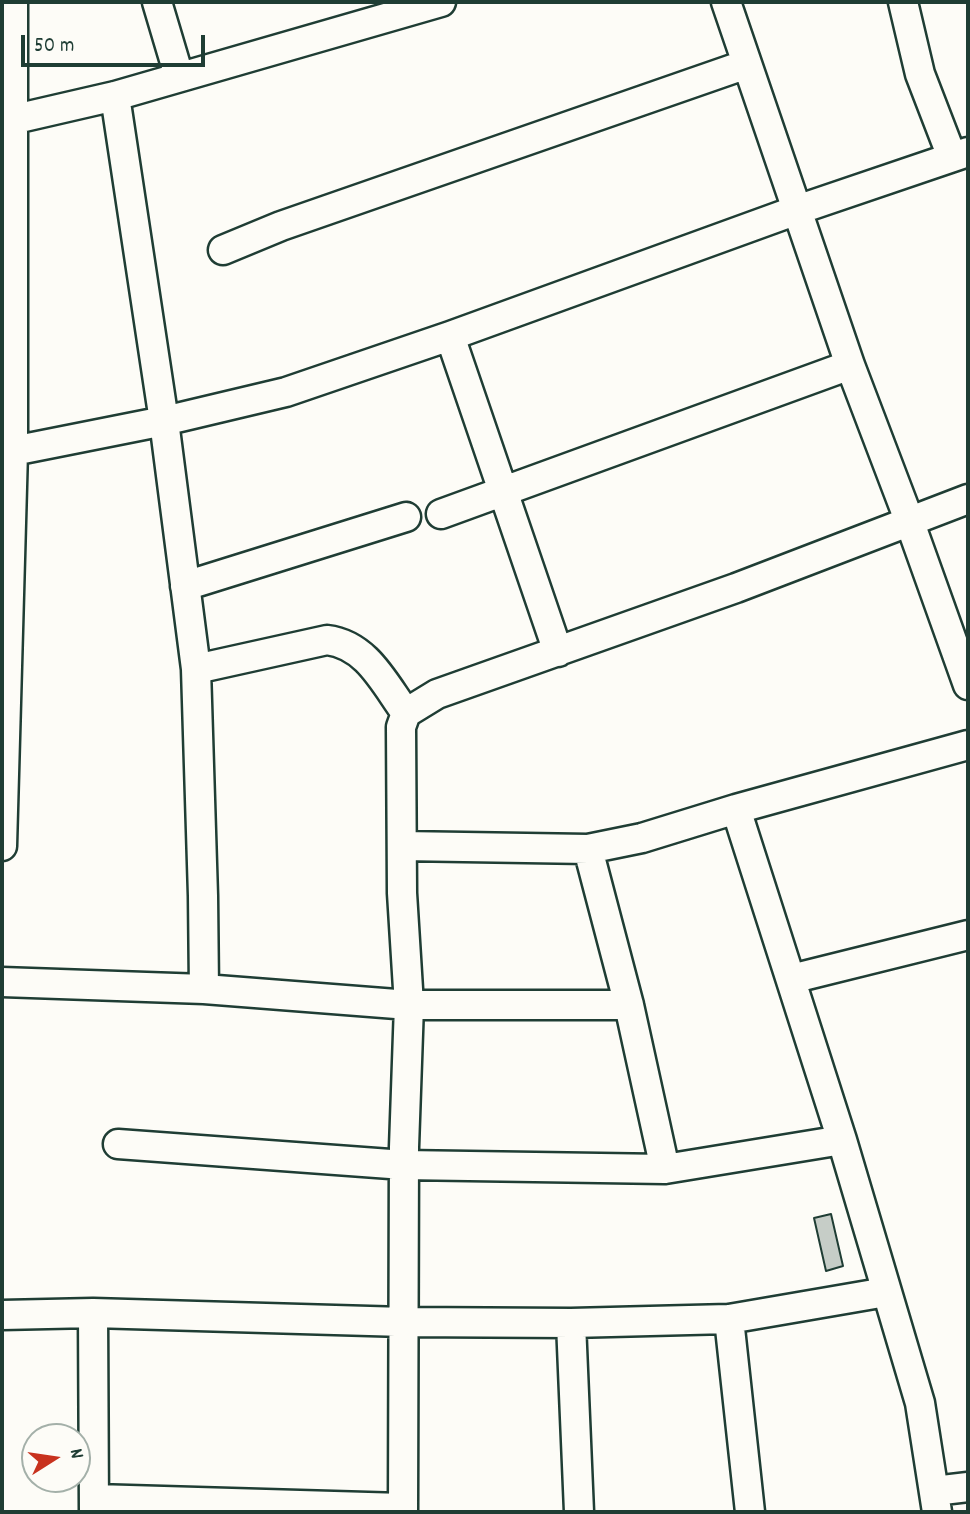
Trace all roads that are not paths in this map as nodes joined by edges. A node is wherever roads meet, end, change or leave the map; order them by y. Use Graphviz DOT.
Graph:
graph roads {
  1 [pos="13,2"];
  2 [pos="157,2"];
  3 [pos="441,2"];
  4 [pos="726,2"];
  5 [pos="902,2"];
  6 [pos="747,64"];
  7 [pos="179,76"];
  8 [pos="115,96"];
  9 [pos="12,120"];
  10 [pos="960,155"];
  11 [pos="797,210"];
  12 [pos="223,250"];
  13 [pos="450,336"];
  14 [pos="849,365"];
  15 [pos="164,421"];
  16 [pos="7,455"];
  17 [pos="504,491"];
  18 [pos="968,499"];
  19 [pos="441,514"];
  20 [pos="406,517"];
  21 [pos="909,520"];
  22 [pos="185,586"];
  23 [pos="558,652"];
  24 [pos="195,669"];
  25 [pos="968,685"];
  26 [pos="406,713"];
  27 [pos="968,745"];
  28 [pos="736,809"];
  29 [pos="2,846"];
  30 [pos="402,846"];
  31 [pos="588,849"];
  32 [pos="968,935"];
  33 [pos="791,979"];
  34 [pos="2,982"];
  35 [pos="204,989"];
  36 [pos="410,1005"];
  37 [pos="629,1005"];
  38 [pos="842,1140"];
  39 [pos="118,1144"];
  40 [pos="404,1165"];
  41 [pos="665,1169"];
  42 [pos="886,1292"];
  43 [pos="93,1313"];
  44 [pos="2,1315"];
  45 [pos="730,1319"];
  46 [pos="404,1322"];
  47 [pos="571,1323"];
  48 [pos="968,1487"];
  49 [pos="936,1501"];
  50 [pos="95,1506"];
  51 [pos="402,1510"];
  52 [pos="579,1512"];
  53 [pos="750,1512"];
  1 -- 9 [label="street"];
  2 -- 7 [label="street"];
  3 -- 7 [label="street"];
  4 -- 6 [label="street"];
  5 -- 10 [label="street"];
  6 -- 11 [label="street"];
  6 -- 12 [label="street"];
  7 -- 8 [label="street"];
  8 -- 9 [label="street"];
  8 -- 15 [label="street"];
  9 -- 16 [label="street"];
  10 -- 11 [label="street"];
  11 -- 13 [label="street"];
  11 -- 14 [label="street"];
  13 -- 15 [label="street"];
  13 -- 17 [label="street"];
  14 -- 17 [label="street"];
  14 -- 21 [label="street"];
  15 -- 16 [label="street"];
  15 -- 22 [label="street"];
  16 -- 29 [label="street"];
  17 -- 19 [label="street"];
  17 -- 23 [label="street"];
  18 -- 21 [label="street"];
  20 -- 22 [label="street"];
  21 -- 23 [label="street"];
  21 -- 25 [label="street"];
  22 -- 24 [label="street"];
  23 -- 26 [label="street"];
  24 -- 26 [label="street"];
  24 -- 35 [label="street"];
  26 -- 30 [label="street"];
  27 -- 28 [label="street"];
  28 -- 31 [label="street"];
  28 -- 33 [label="street"];
  30 -- 31 [label="street"];
  30 -- 36 [label="street"];
  31 -- 37 [label="street"];
  32 -- 33 [label="street"];
  33 -- 38 [label="street"];
  34 -- 35 [label="street"];
  35 -- 36 [label="street"];
  36 -- 37 [label="street"];
  36 -- 40 [label="street"];
  37 -- 41 [label="street"];
  38 -- 41 [label="street"];
  38 -- 42 [label="street"];
  39 -- 40 [label="street"];
  40 -- 41 [label="street"];
  40 -- 46 [label="street"];
  42 -- 45 [label="street"];
  42 -- 49 [label="street"];
  43 -- 44 [label="street"];
  43 -- 46 [label="street"];
  43 -- 50 [label="street"];
  45 -- 47 [label="street"];
  45 -- 53 [label="street"];
  46 -- 47 [label="street"];
  46 -- 51 [label="street"];
  47 -- 52 [label="street"];
  48 -- 49 [label="street"];
  50 -- 51 [label="street"];
}
